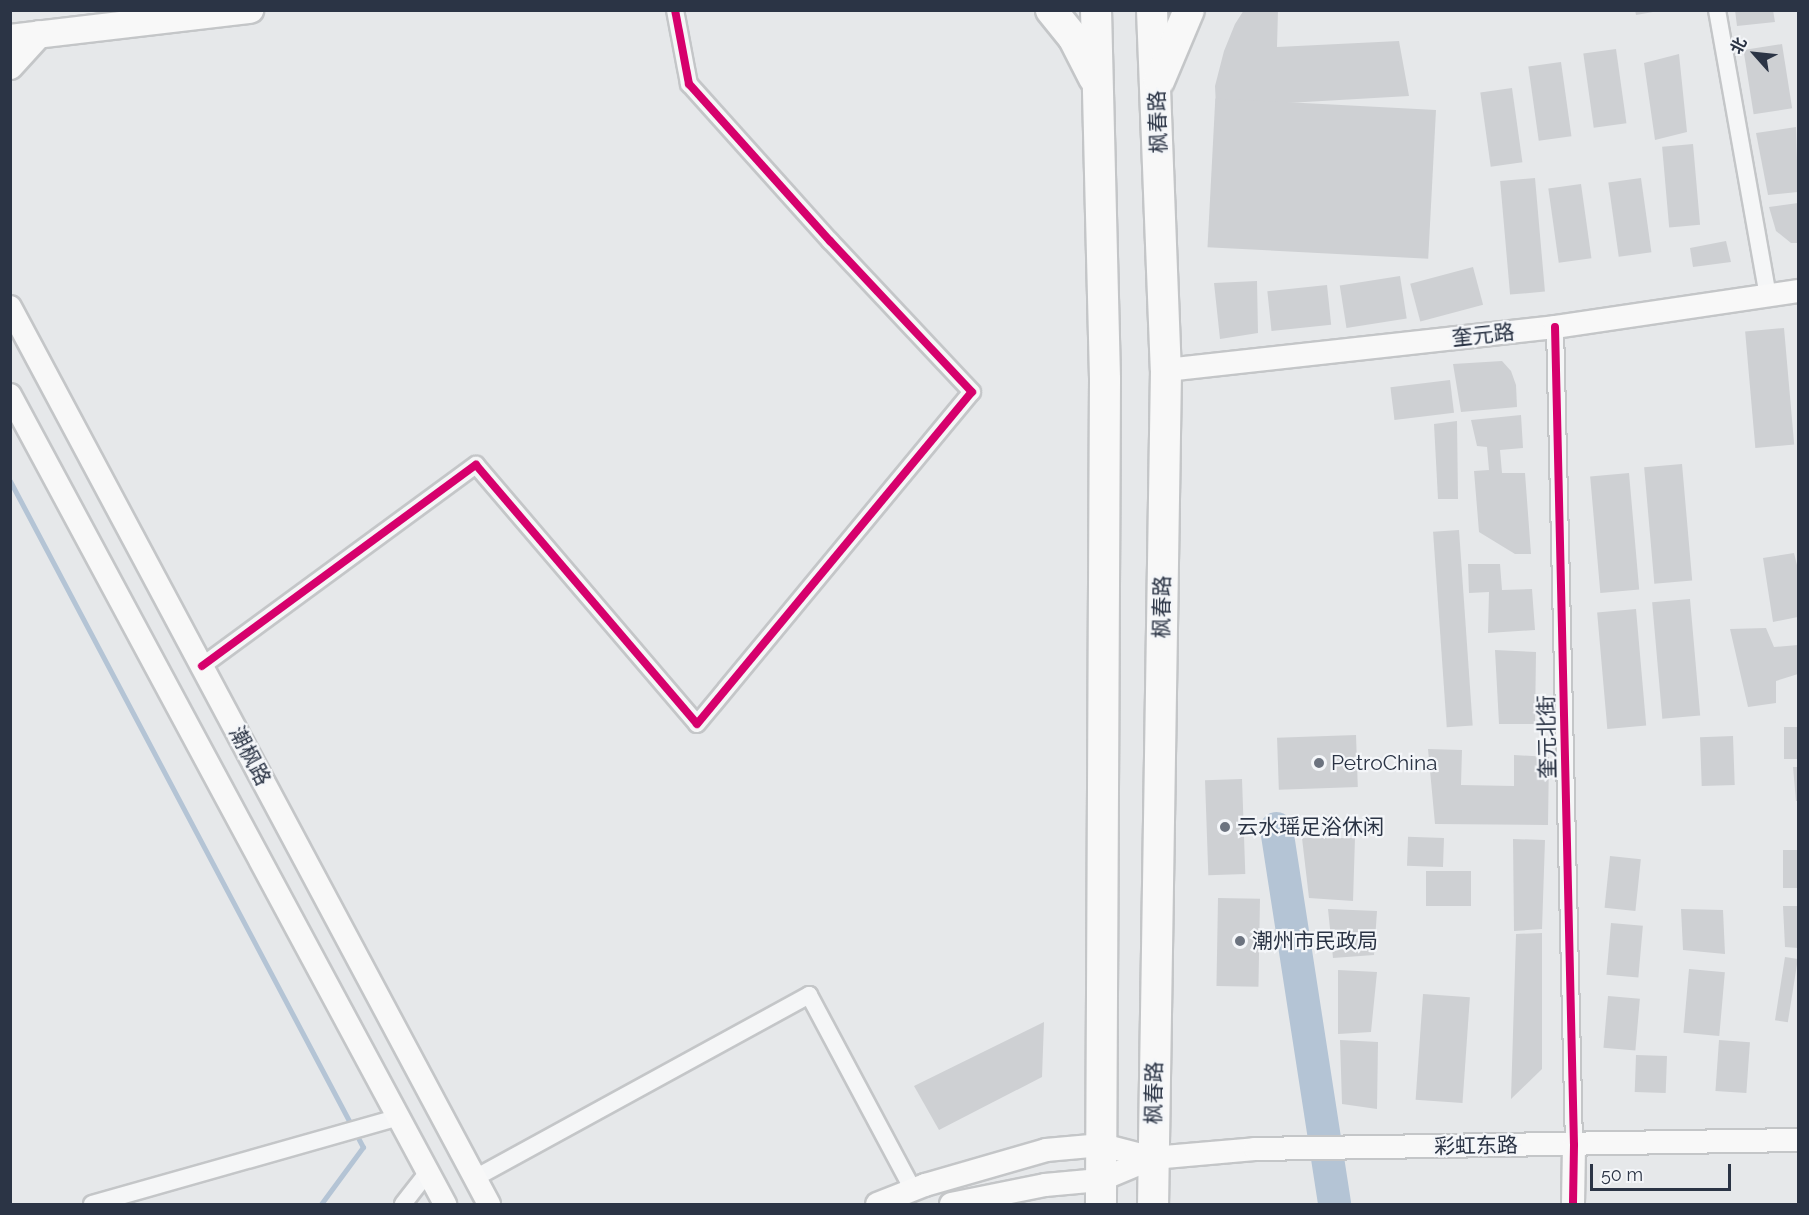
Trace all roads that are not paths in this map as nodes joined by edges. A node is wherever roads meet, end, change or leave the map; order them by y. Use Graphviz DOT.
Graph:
graph roads {
  1 [pos="250,10"];
  2 [pos="675,10"];
  3 [pos="1051,10"];
  4 [pos="1096,10"];
  5 [pos="1152,10"];
  6 [pos="1189,10"];
  7 [pos="1717,10"];
  8 [pos="39,34"];
  9 [pos="10,38"];
  10 [pos="10,66"];
  11 [pos="1098,84"];
  12 [pos="1157,87"];
  13 [pos="1798,291"];
  14 [pos="1768,295"];
  15 [pos="10,307"];
  16 [pos="1555,327"];
  17 [pos="1166,370"];
  18 [pos="10,395"];
  19 [pos="202,666"];
  20 [pos="399,1118"];
  21 [pos="1798,1140"];
  22 [pos="1102,1145"];
  23 [pos="1574,1145"];
  24 [pos="1153,1158"];
  25 [pos="428,1172"];
  26 [pos="475,1178"];
  27 [pos="913,1190"];
  28 [pos="1101,1192"];
  29 [pos="92,1204"];
  30 [pos="403,1204"];
  31 [pos="446,1204"];
  32 [pos="489,1204"];
  33 [pos="877,1204"];
  34 [pos="951,1204"];
  35 [pos="1153,1204"];
  36 [pos="1573,1204"];
  1 -- 8 [label="main road"];
  2 -- 19 [label="street"];
  3 -- 11 [label="highway"];
  4 -- 11 [label="highway"];
  5 -- 12 [label="highway, 枫春路"];
  6 -- 12 [label="highway"];
  7 -- 14 [label="street"];
  8 -- 9 [label="main road"];
  8 -- 10 [label="main road"];
  11 -- 22 [label="highway"];
  12 -- 17 [label="highway, 枫春路"];
  13 -- 14 [label="main road, 奎元路"];
  14 -- 16 [label="main road, 奎元路"];
  15 -- 19 [label="main road, 潮枫路"];
  16 -- 17 [label="main road, 奎元路"];
  16 -- 23 [label="street, 奎元北街"];
  17 -- 24 [label="highway, 枫春路"];
  18 -- 20 [label="main road, 潮枫路"];
  19 -- 26 [label="main road, 潮枫路"];
  20 -- 25 [label="main road, 潮枫路"];
  20 -- 29 [label="street"];
  21 -- 23 [label="main road, 彩虹东路"];
  22 -- 24 [label="main road"];
  22 -- 27 [label="main road"];
  22 -- 28 [label="highway"];
  23 -- 24 [label="main road, 彩虹东路"];
  23 -- 36 [label="main road"];
  24 -- 28 [label="main road"];
  24 -- 35 [label="highway, 枫春路"];
  25 -- 30 [label="street"];
  25 -- 31 [label="main road, 潮枫路"];
  26 -- 27 [label="street"];
  26 -- 32 [label="main road, 潮枫路"];
  27 -- 33 [label="main road"];
  28 -- 34 [label="main road"];
}
